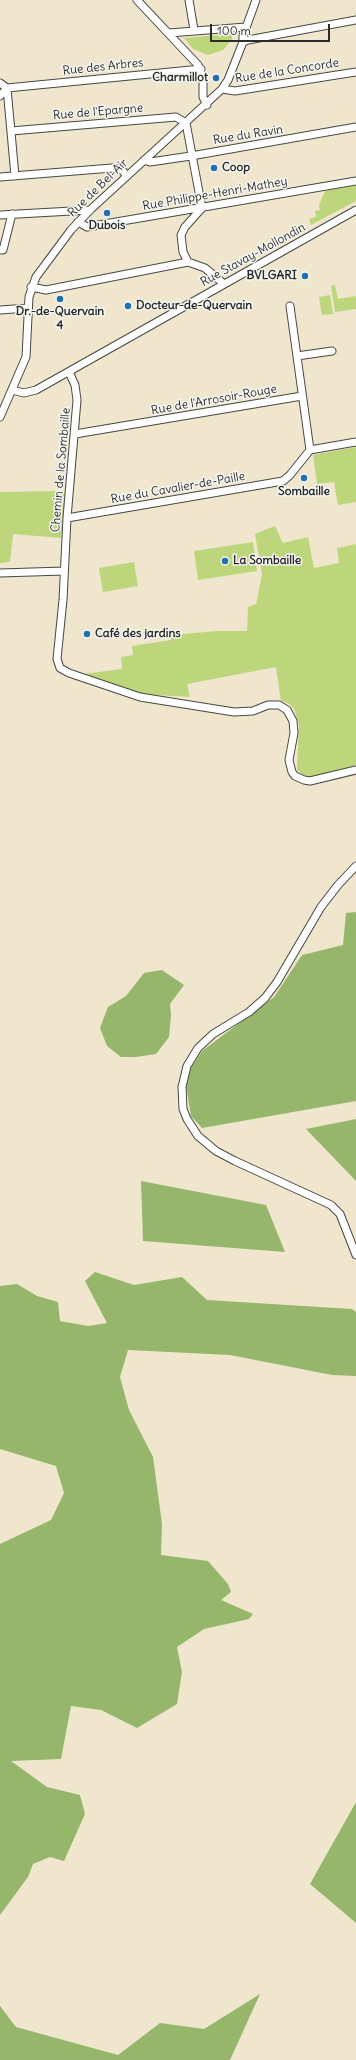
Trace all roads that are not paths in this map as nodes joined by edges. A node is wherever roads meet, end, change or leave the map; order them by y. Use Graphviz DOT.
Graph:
graph roads {
  1 [pos="137,0"];
  2 [pos="189,0"];
  3 [pos="256,0"];
  4 [pos="356,20"];
  5 [pos="246,27"];
  6 [pos="194,30"];
  7 [pos="169,33"];
  8 [pos="243,42"];
  9 [pos="201,69"];
  10 [pos="356,72"];
  11 [pos="0,83"];
  12 [pos="7,88"];
  13 [pos="222,89"];
  14 [pos="0,96"];
  15 [pos="207,105"];
  16 [pos="186,123"];
  17 [pos="356,127"];
  18 [pos="11,130"];
  19 [pos="191,156"];
  20 [pos="144,160"];
  21 [pos="16,176"];
  22 [pos="127,176"];
  23 [pos="0,177"];
  24 [pos="356,181"];
  25 [pos="202,208"];
  26 [pos="90,210"];
  27 [pos="356,210"];
  28 [pos="12,214"];
  29 [pos="0,215"];
  30 [pos="78,222"];
  31 [pos="0,250"];
  32 [pos="188,262"];
  33 [pos="224,284"];
  34 [pos="31,287"];
  35 [pos="290,306"];
  36 [pos="28,308"];
  37 [pos="0,310"];
  38 [pos="332,351"];
  39 [pos="297,356"];
  40 [pos="69,372"];
  41 [pos="12,390"];
  42 [pos="302,396"];
  43 [pos="2,407"];
  44 [pos="0,417"];
  45 [pos="75,434"];
  46 [pos="356,442"];
  47 [pos="310,450"];
  48 [pos="67,518"];
  49 [pos="64,571"];
  50 [pos="0,573"];
  51 [pos="356,770"];
  52 [pos="356,866"];
  53 [pos="356,1255"];
  1 -- 7 [label="street"];
  2 -- 6 [label="street"];
  3 -- 5 [label="street, Rue de Bel-Air"];
  4 -- 8 [label="street"];
  5 -- 6 [label="street"];
  5 -- 8 [label="street, Rue de Bel-Air"];
  6 -- 7 [label="street"];
  7 -- 9 [label="street"];
  8 -- 13 [label="street, Rue de Bel-Air"];
  9 -- 12 [label="street, Rue des Arbres"];
  9 -- 15 [label="street"];
  10 -- 13 [label="street, Rue de la Concorde"];
  11 -- 12 [label="street"];
  12 -- 14 [label="street"];
  12 -- 18 [label="street"];
  13 -- 15 [label="street, Rue de Bel-Air"];
  15 -- 16 [label="street, Rue de Bel-Air"];
  16 -- 18 [label="street, Rue de l'Epargne"];
  16 -- 19 [label="street"];
  16 -- 20 [label="street, Rue de Bel-Air"];
  17 -- 19 [label="street, Rue du Ravin"];
  18 -- 21 [label="street"];
  19 -- 20 [label="street, Rue du Ravin"];
  19 -- 25 [label="street"];
  20 -- 22 [label="street, Rue de Bel-Air"];
  21 -- 22 [label="street"];
  21 -- 23 [label="street"];
  22 -- 26 [label="street, Rue de Bel-Air"];
  24 -- 25 [label="street, Rue Philippe-Henri-Mathey"];
  25 -- 30 [label="street, Rue Philippe-Henri-Mathey"];
  25 -- 32 [label="street"];
  26 -- 28 [label="street"];
  26 -- 30 [label="street, Rue de Bel-Air"];
  27 -- 33 [label="street, Rue Stavay-Mollondin"];
  28 -- 29 [label="street"];
  28 -- 31 [label="street"];
  30 -- 34 [label="street, Rue de Bel-Air"];
  32 -- 33 [label="street"];
  32 -- 34 [label="street"];
  33 -- 40 [label="street, Rue Stavay-Mollondin"];
  34 -- 36 [label="street, Rue de Bel-Air"];
  35 -- 39 [label="street"];
  36 -- 37 [label="street"];
  36 -- 41 [label="street, Rue de Bel-Air"];
  38 -- 39 [label="street"];
  39 -- 42 [label="street"];
  40 -- 41 [label="street, Rue Stavay-Mollondin"];
  40 -- 45 [label="street, Chemin de la Sombaille"];
  41 -- 43 [label="street, Rue de Bel-Air"];
  42 -- 45 [label="street, Rue de l'Arrosoir-Rouge"];
  42 -- 47 [label="street"];
  43 -- 44 [label="street, Rue de Bel-Air"];
  45 -- 48 [label="street, Chemin de la Sombaille"];
  46 -- 47 [label="street"];
  47 -- 48 [label="street, Rue du Cavalier-de-Paille"];
  48 -- 49 [label="street, Chemin de la Sombaille"];
  49 -- 50 [label="street"];
  49 -- 51 [label="street, Chemin de la Sombaille"];
  52 -- 53 [label="street"];
}
